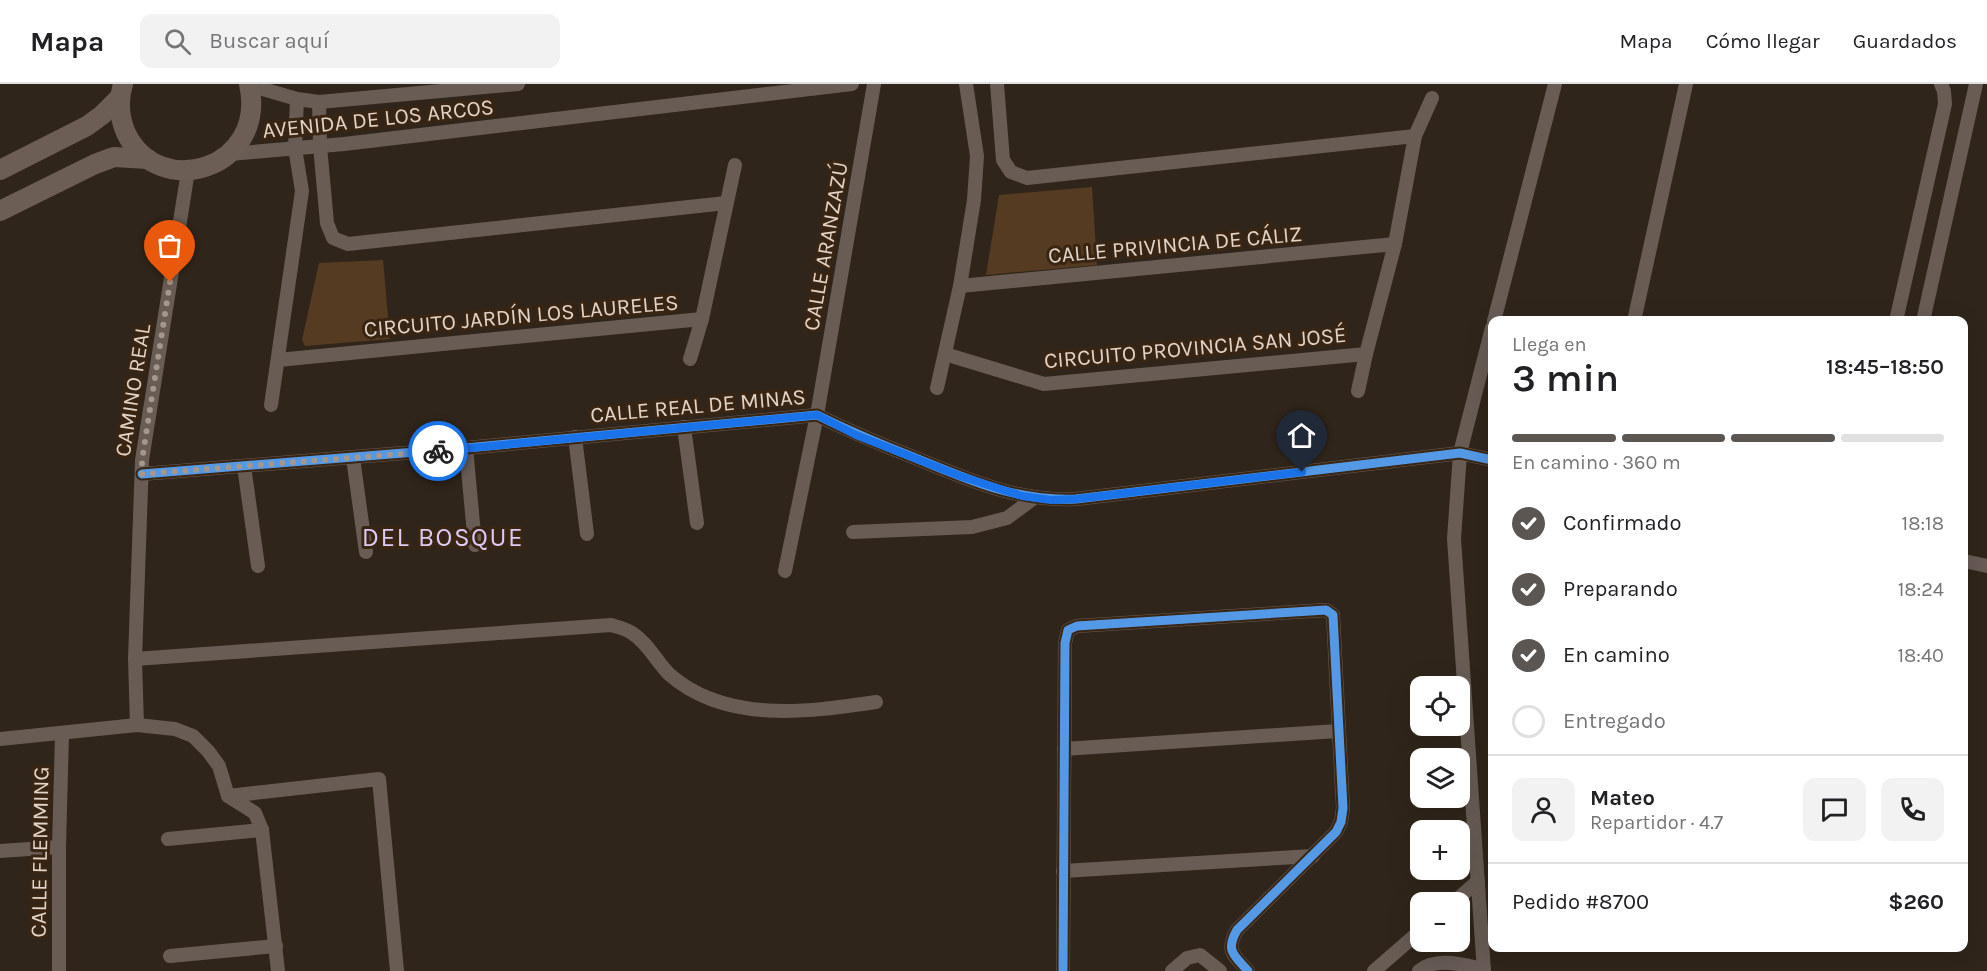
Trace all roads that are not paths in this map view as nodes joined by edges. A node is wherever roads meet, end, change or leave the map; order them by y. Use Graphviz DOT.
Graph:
graph roads {
  1 [pos="518,84"];
  2 [pos="852,84"];
  3 [pos="874,84"];
  4 [pos="966,84"];
  5 [pos="998,84"];
  6 [pos="1555,84"];
  7 [pos="1686,84"];
  8 [pos="1941,84"];
  9 [pos="1976,84"];
  10 [pos="249,85"];
  11 [pos="778,88"];
  12 [pos="746,90"];
  13 [pos="121,91"];
  14 [pos="1432,98"];
  15 [pos="297,99"];
  16 [pos="319,102"];
  17 [pos="1415,136"];
  18 [pos="320,146"];
  19 [pos="295,148"];
  20 [pos="230,154"];
  21 [pos="148,159"];
  22 [pos="735,165"];
  23 [pos="0,170"];
  24 [pos="188,171"];
  25 [pos="726,203"];
  26 [pos="0,211"];
  27 [pos="1395,244"];
  28 [pos="960,286"];
  29 [pos="1495,316"];
  30 [pos="1635,316"];
  31 [pos="1897,316"];
  32 [pos="1924,316"];
  33 [pos="702,319"];
  34 [pos="1488,344"];
  35 [pos="945,354"];
  36 [pos="1366,354"];
  37 [pos="690,359"];
  38 [pos="278,360"];
  39 [pos="937,388"];
  40 [pos="1358,392"];
  41 [pos="272,405"];
  42 [pos="817,415"];
  43 [pos="684,427"];
  44 [pos="575,437"];
  45 [pos="466,448"];
  46 [pos="1460,453"];
  47 [pos="353,458"];
  48 [pos="1488,459"];
  49 [pos="244,466"];
  50 [pos="142,474"];
  51 [pos="1034,498"];
  52 [pos="697,523"];
  53 [pos="853,532"];
  54 [pos="587,534"];
  55 [pos="476,545"];
  56 [pos="366,552"];
  57 [pos="1968,562"];
  58 [pos="258,566"];
  59 [pos="1987,566"];
  60 [pos="785,571"];
  61 [pos="135,659"];
  62 [pos="876,702"];
  63 [pos="137,724"];
  64 [pos="1338,731"];
  65 [pos="62,734"];
  66 [pos="0,739"];
  67 [pos="1064,749"];
  68 [pos="228,796"];
  69 [pos="262,830"];
  70 [pos="168,839"];
  71 [pos="59,847"];
  72 [pos="0,851"];
  73 [pos="1313,856"];
  74 [pos="1063,871"];
  75 [pos="1478,881"];
  76 [pos="1466,892"];
  77 [pos="1410,940"];
  78 [pos="276,946"];
  79 [pos="170,956"];
  80 [pos="1484,970"];
  81 [pos="59,971"];
  82 [pos="278,971"];
  83 [pos="397,971"];
  84 [pos="1063,971"];
  85 [pos="1172,971"];
  86 [pos="1220,971"];
  87 [pos="1248,971"];
  88 [pos="1374,971"];
  89 [pos="1419,971"];
  1 -- 16 [label="street, AVENIDA DE LOS ARCOS"];
  2 -- 11 [label="street, AVENIDA DE LOS ARCOS"];
  3 -- 42 [label="street, CALLE ARANZAZÚ"];
  4 -- 28 [label="street"];
  5 -- 17 [label="street"];
  6 -- 29 [label="street"];
  7 -- 30 [label="street"];
  8 -- 31 [label="street"];
  9 -- 32 [label="street"];
  10 -- 15 [label="street, AVENIDA DE LOS ARCOS"];
  10 -- 20 [label="main road"];
  11 -- 12 [label="street, AVENIDA DE LOS ARCOS"];
  12 -- 18 [label="street, AVENIDA DE LOS ARCOS"];
  13 -- 21 [label="main road"];
  13 -- 23 [label="main road"];
  14 -- 17 [label="street, CIRCUITO PROVINCIA SAN JOSÉ"];
  15 -- 16 [label="street, AVENIDA DE LOS ARCOS"];
  15 -- 19 [label="street"];
  16 -- 18 [label="street"];
  17 -- 27 [label="street, CIRCUITO PROVINCIA SAN JOSÉ"];
  18 -- 19 [label="street, AVENIDA DE LOS ARCOS"];
  18 -- 25 [label="street"];
  19 -- 20 [label="street, AVENIDA DE LOS ARCOS"];
  19 -- 38 [label="street"];
  20 -- 24 [label="main road"];
  21 -- 24 [label="main road"];
  21 -- 26 [label="main road"];
  22 -- 25 [label="street, CIRCUITO JARDÍN LOS LAURELES"];
  24 -- 50 [label="street, CAMINO REAL"];
  25 -- 33 [label="street, CIRCUITO JARDÍN LOS LAURELES"];
  27 -- 28 [label="street, CALLE PRIVINCIA DE CÁLIZ"];
  27 -- 36 [label="street, CIRCUITO PROVINCIA SAN JOSÉ"];
  28 -- 35 [label="street"];
  33 -- 37 [label="street"];
  33 -- 38 [label="street, CIRCUITO JARDÍN LOS LAURELES"];
  34 -- 46 [label="street"];
  35 -- 36 [label="street, CIRCUITO PROVINCIA SAN JOSÉ"];
  35 -- 39 [label="street"];
  36 -- 40 [label="street, CIRCUITO PROVINCIA SAN JOSÉ"];
  38 -- 41 [label="street"];
  42 -- 43 [label="street, CALLE REAL DE MINAS"];
  42 -- 51 [label="street, CALLE REAL DE MINAS"];
  42 -- 60 [label="street, CALLE ARANZAZÚ"];
  43 -- 44 [label="street, CALLE REAL DE MINAS"];
  43 -- 52 [label="street"];
  44 -- 45 [label="street, CALLE REAL DE MINAS"];
  44 -- 54 [label="street"];
  45 -- 47 [label="street, CALLE REAL DE MINAS"];
  45 -- 55 [label="street"];
  46 -- 48 [label="street, CALLE REAL DE MINAS"];
  46 -- 51 [label="street, CALLE REAL DE MINAS"];
  46 -- 75 [label="street"];
  47 -- 49 [label="street, CALLE REAL DE MINAS"];
  47 -- 56 [label="street"];
  49 -- 50 [label="street, CALLE REAL DE MINAS"];
  49 -- 58 [label="street"];
  50 -- 61 [label="street, CAMINO REAL"];
  51 -- 53 [label="street"];
  57 -- 59 [label="street"];
  61 -- 62 [label="street"];
  61 -- 63 [label="street, CAMINO REAL"];
  63 -- 65 [label="street"];
  63 -- 68 [label="street"];
  64 -- 67 [label="street"];
  64 -- 67 [label="street"];
  64 -- 73 [label="street"];
  65 -- 66 [label="street"];
  65 -- 71 [label="street, CALLE FLEMMING"];
  67 -- 74 [label="street"];
  68 -- 69 [label="street"];
  68 -- 83 [label="street"];
  69 -- 70 [label="street"];
  69 -- 78 [label="street"];
  71 -- 72 [label="street"];
  71 -- 81 [label="street, CALLE FLEMMING"];
  73 -- 74 [label="street"];
  73 -- 87 [label="street"];
  74 -- 84 [label="street"];
  75 -- 76 [label="street"];
  75 -- 80 [label="street"];
  77 -- 88 [label="street"];
  78 -- 79 [label="street"];
  78 -- 82 [label="street"];
  80 -- 89 [label="street"];
  85 -- 86 [label="street"];
}
